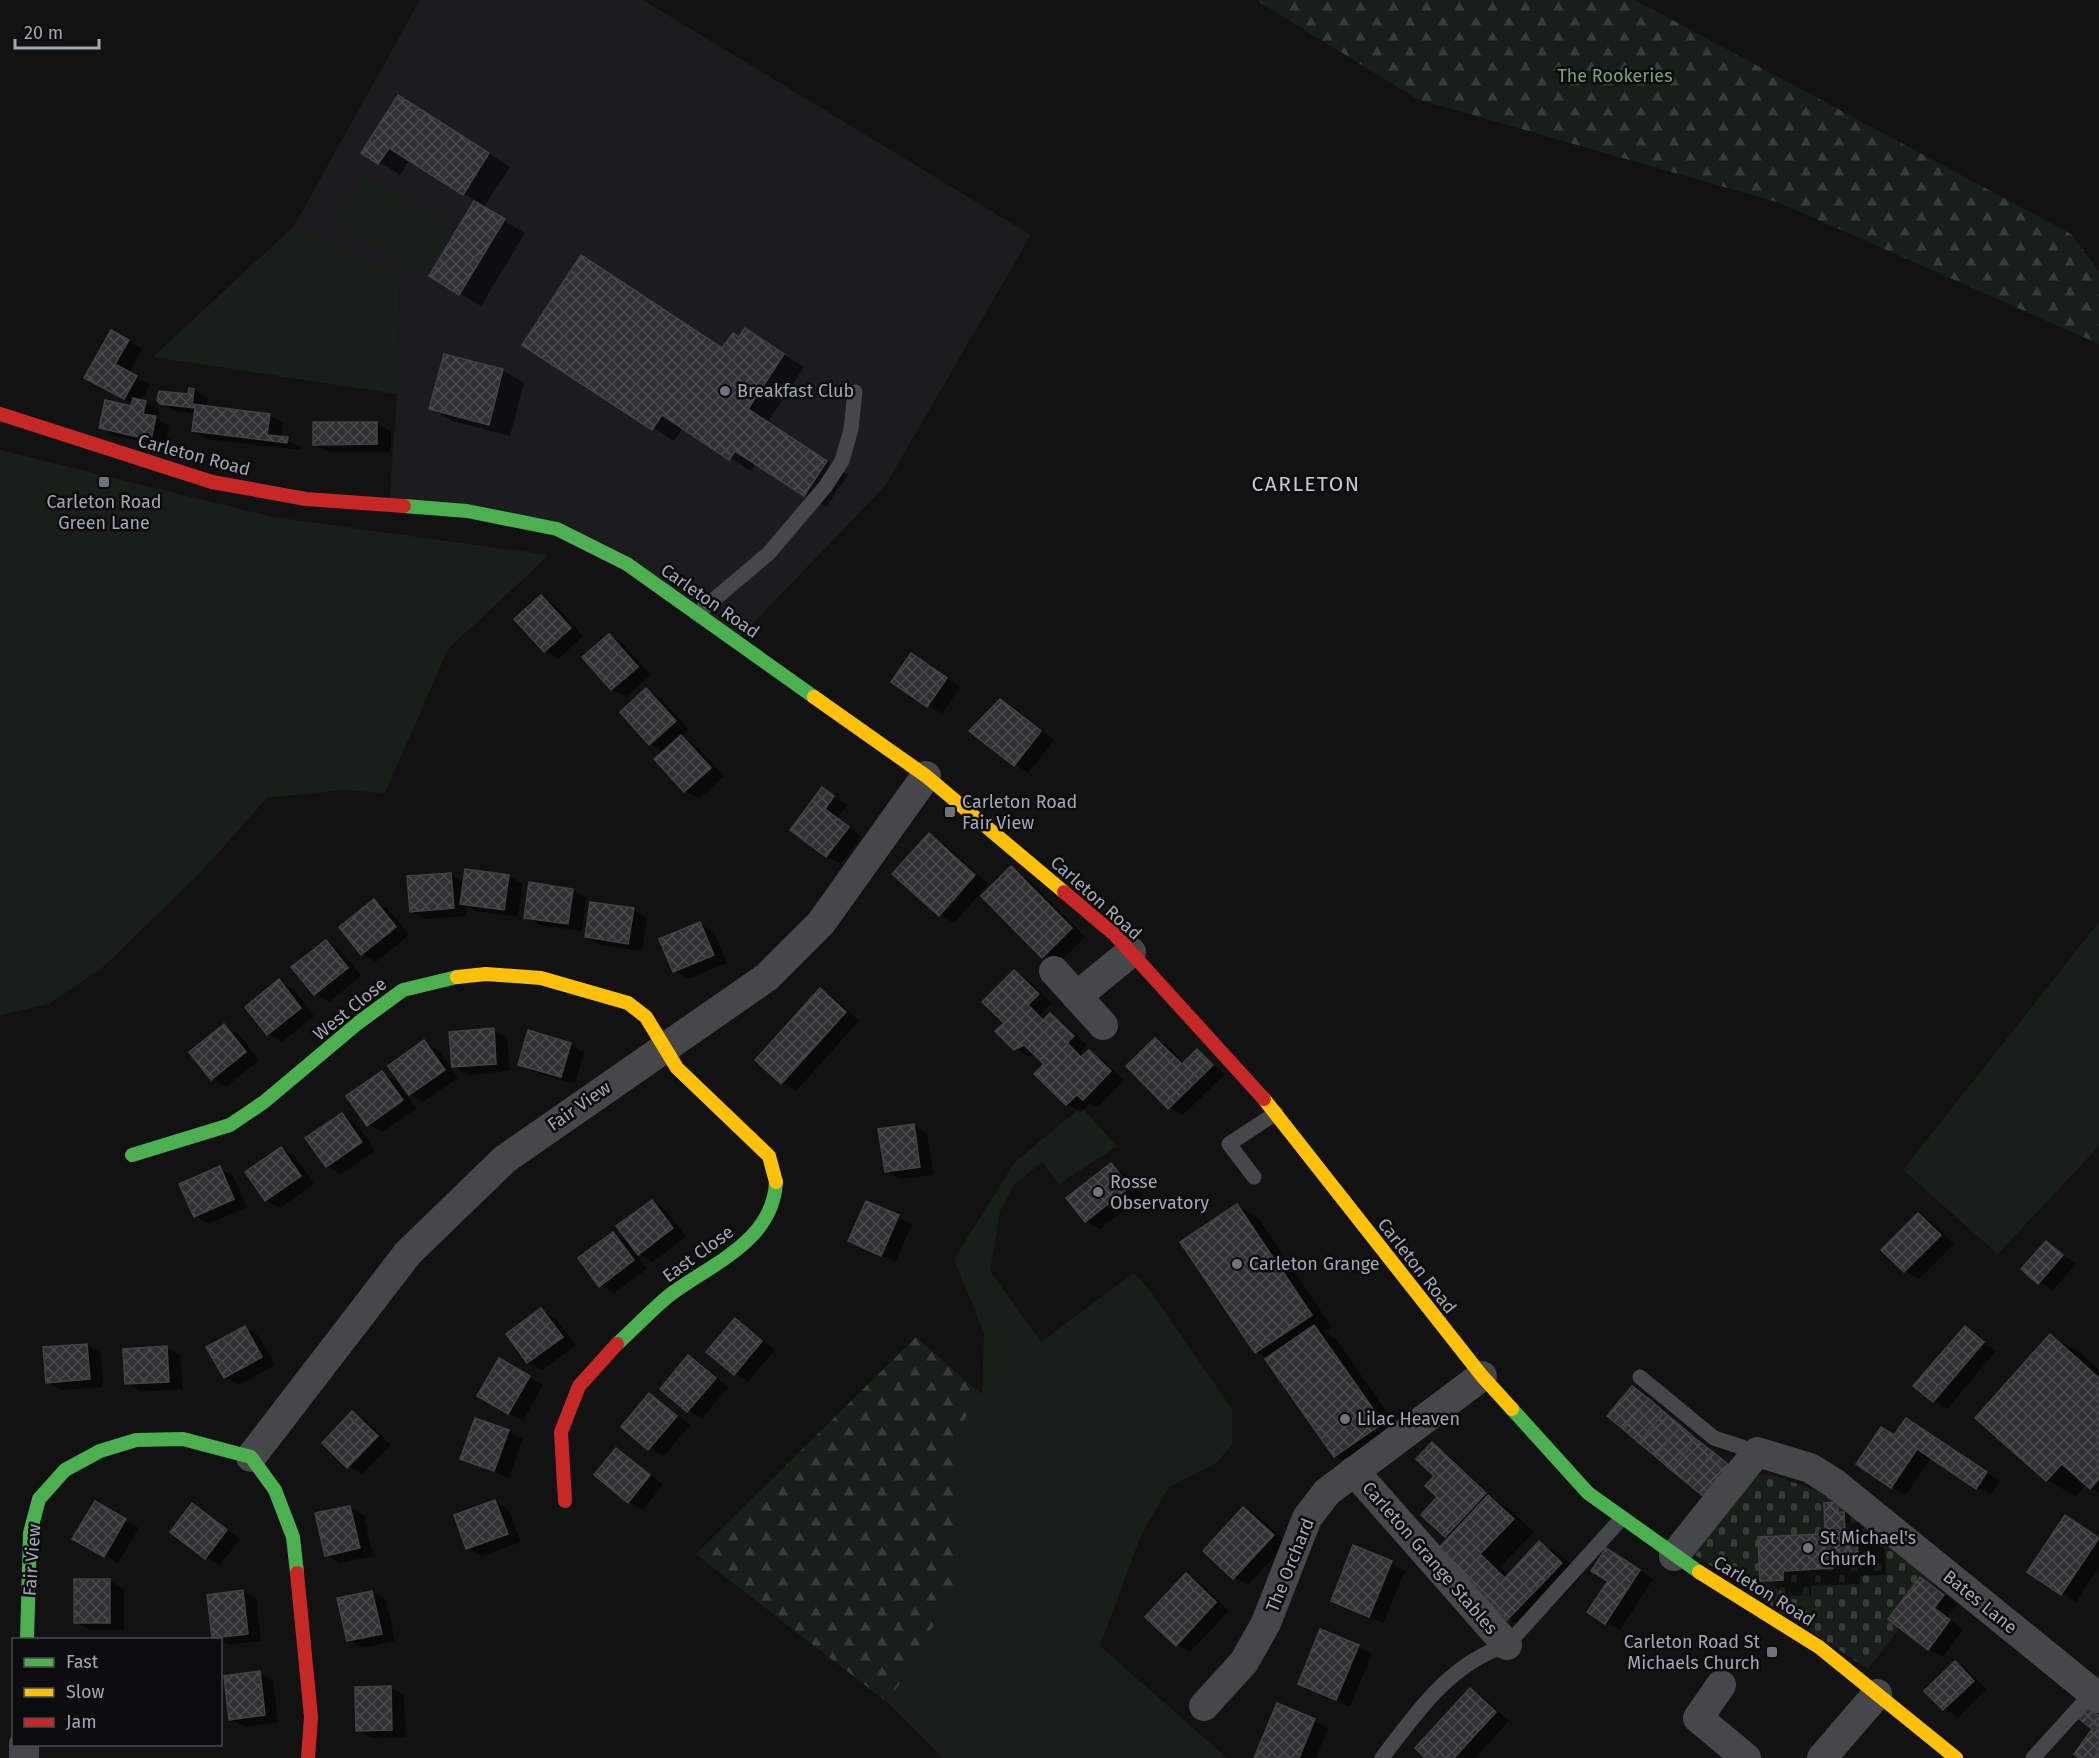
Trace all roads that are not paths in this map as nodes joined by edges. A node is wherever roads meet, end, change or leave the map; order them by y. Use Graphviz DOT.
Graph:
graph roads {
  1 [pos="855,392"];
  2 [pos="0,414"];
  3 [pos="697,614"];
  4 [pos="926,776"];
  5 [pos="1131,952"];
  6 [pos="1054,971"];
  7 [pos="1077,996"];
  8 [pos="1103,1025"];
  9 [pos="664,1046"];
  10 [pos="1276,1113"];
  11 [pos="132,1155"];
  12 [pos="1254,1177"];
  13 [pos="1482,1376"];
  14 [pos="1640,1377"];
  15 [pos="1757,1452"];
  16 [pos="251,1457"];
  17 [pos="1354,1470"];
  18 [pos="565,1501"];
  19 [pos="1623,1518"];
  20 [pos="1674,1556"];
  21 [pos="27,1638"];
  22 [pos="1507,1645"];
  23 [pos="1721,1685"];
  24 [pos="1877,1694"];
  25 [pos="2095,1695"];
  26 [pos="1204,1706"];
  27 [pos="308,1758"];
  28 [pos="1382,1758"];
  29 [pos="1746,1758"];
  30 [pos="1822,1758"];
  31 [pos="1956,1758"];
  32 [pos="2033,1758"];
  1 -- 3 [label="lane"];
  2 -- 3 [label="street, Carleton Road"];
  3 -- 4 [label="street, Carleton Road"];
  4 -- 5 [label="street, Carleton Road"];
  4 -- 9 [label="street, Fair View"];
  5 -- 7 [label="street"];
  5 -- 10 [label="street, Carleton Road"];
  6 -- 7 [label="street"];
  7 -- 8 [label="street"];
  9 -- 11 [label="street, West Close"];
  9 -- 16 [label="street, Fair View"];
  9 -- 18 [label="street, East Close"];
  10 -- 12 [label="lane"];
  10 -- 13 [label="street, Carleton Road"];
  13 -- 17 [label="street, The Orchard"];
  13 -- 19 [label="street, Carleton Road"];
  14 -- 15 [label="lane"];
  15 -- 20 [label="street"];
  15 -- 25 [label="street, Bates Lane"];
  16 -- 21 [label="street, Fair View"];
  16 -- 27 [label="street"];
  17 -- 22 [label="street, Carleton Grange Stables"];
  17 -- 26 [label="street, The Orchard"];
  19 -- 20 [label="street, Carleton Road"];
  19 -- 22 [label="lane, Carleton Grange Stables"];
  20 -- 24 [label="street, Carleton Road"];
  22 -- 28 [label="lane, Carleton Grange Stables"];
  23 -- 29 [label="street"];
  24 -- 30 [label="street"];
  24 -- 31 [label="street, Carleton Road"];
  25 -- 32 [label="lane"];
}
